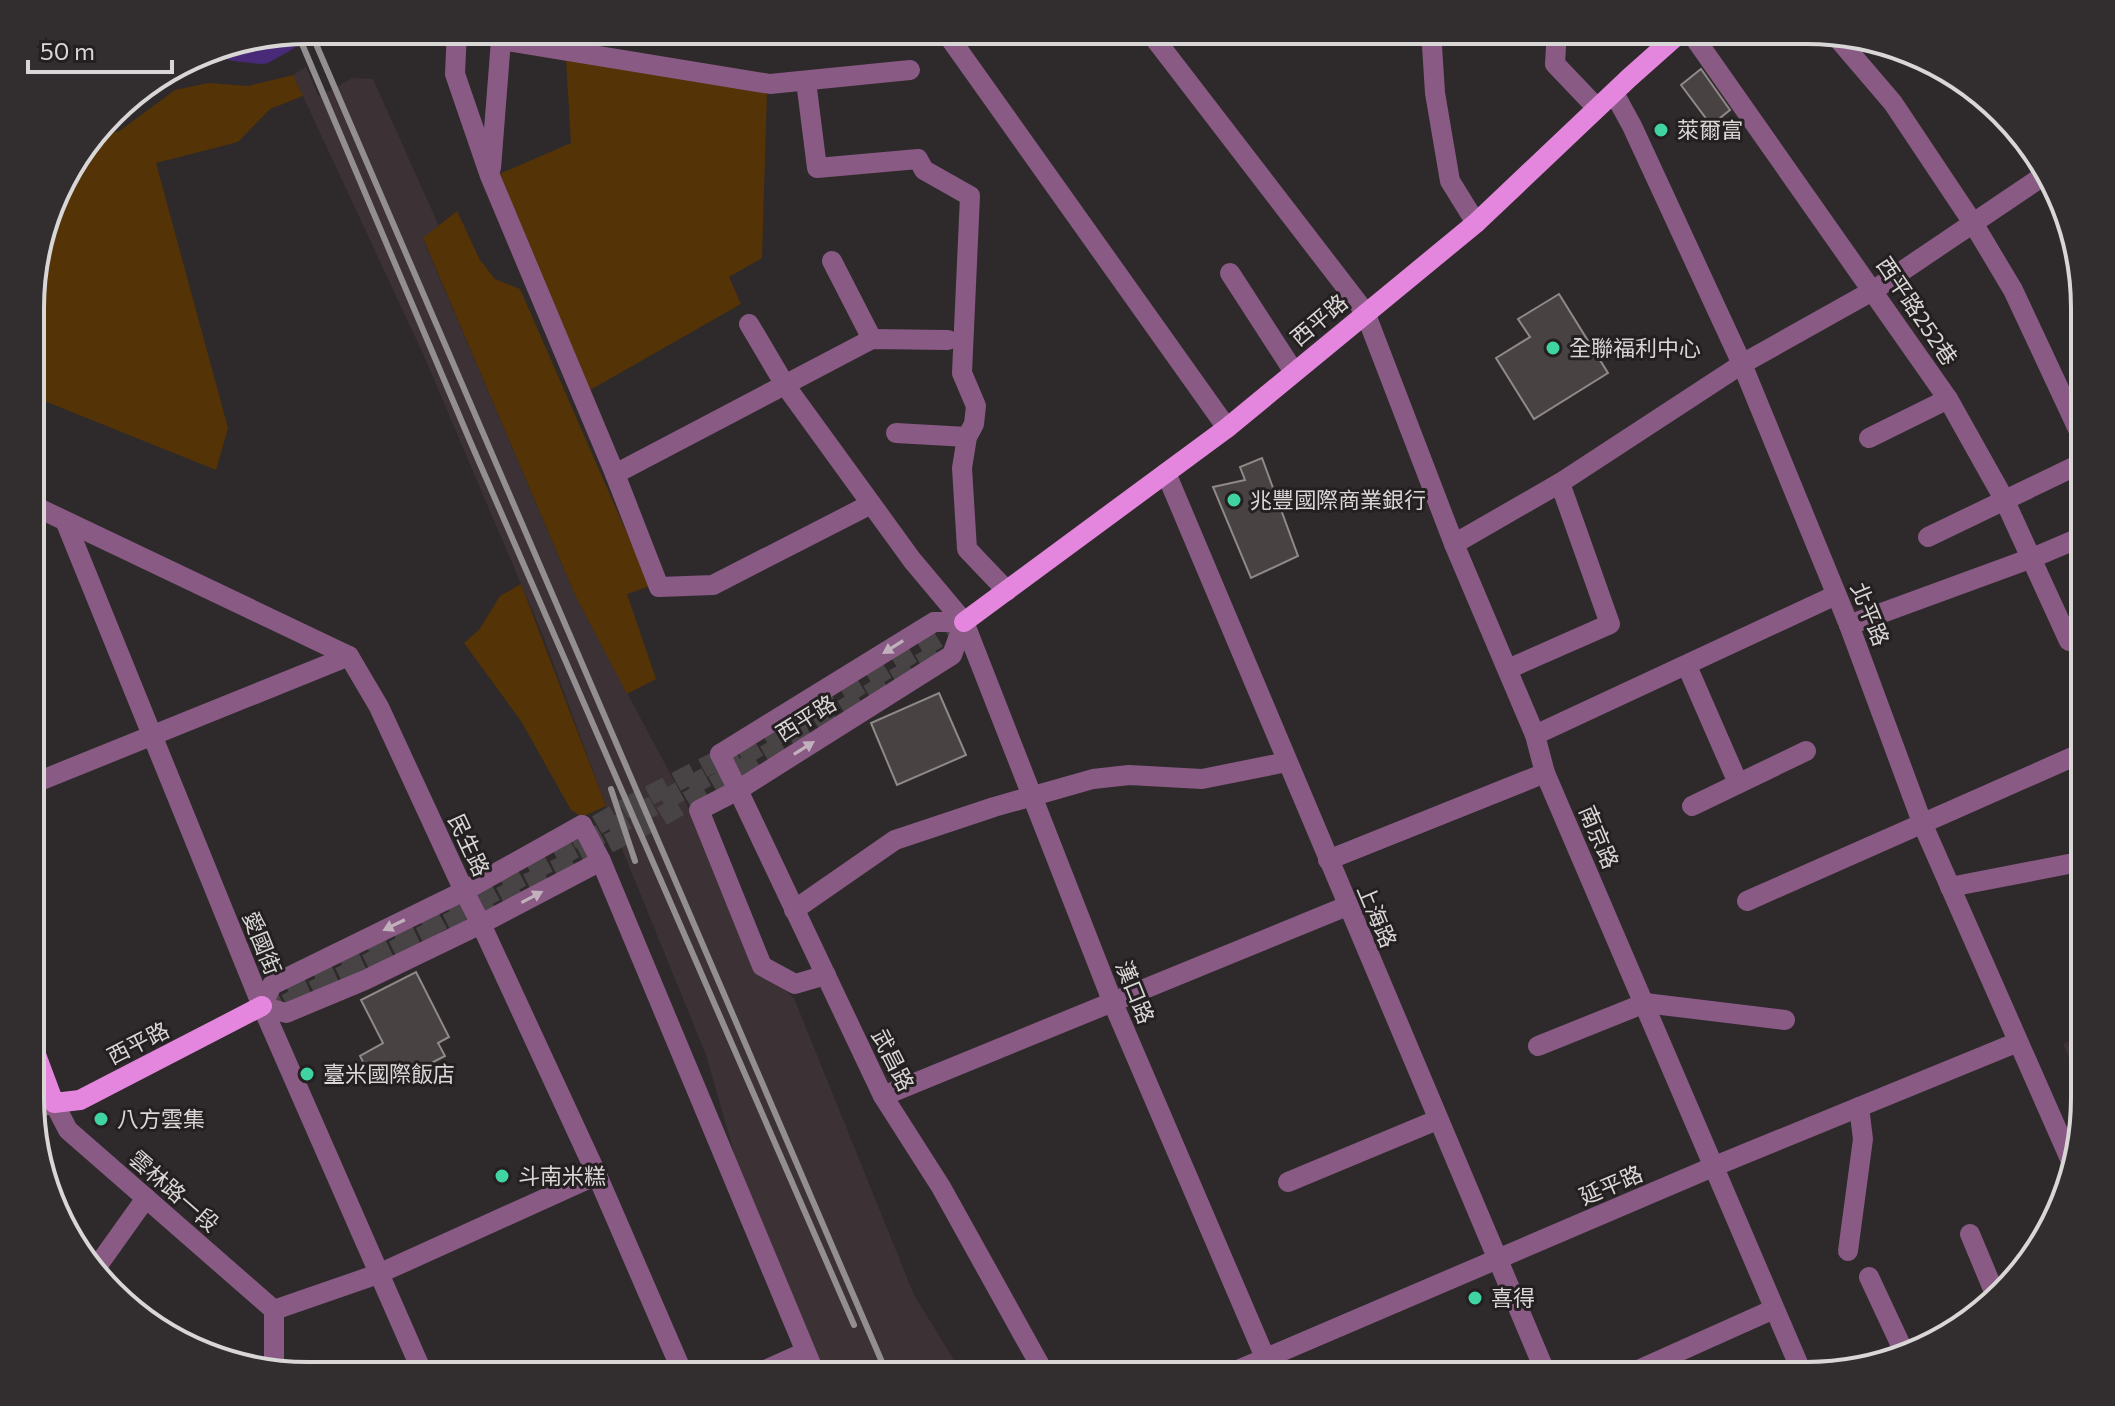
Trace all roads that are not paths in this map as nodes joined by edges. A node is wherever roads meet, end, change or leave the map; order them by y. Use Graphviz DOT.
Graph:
graph roads {
  1 [pos="1159,44"];
  2 [pos="1432,44"];
  3 [pos="1556,44"];
  4 [pos="1670,44"];
  5 [pos="1696,44"];
  6 [pos="456,45"];
  7 [pos="501,45"];
  8 [pos="531,45"];
  9 [pos="954,45"];
  10 [pos="1845,47"];
  11 [pos="910,70"];
  12 [pos="806,81"];
  13 [pos="1614,93"];
  14 [pos="1597,108"];
  15 [pos="490,176"];
  16 [pos="2038,180"];
  17 [pos="1476,223"];
  18 [pos="1973,223"];
  19 [pos="832,261"];
  20 [pos="1230,273"];
  21 [pos="1874,290"];
  22 [pos="1365,312"];
  23 [pos="749,324"];
  24 [pos="872,339"];
  25 [pos="948,340"];
  26 [pos="1742,364"];
  27 [pos="1294,372"];
  28 [pos="785,385"];
  29 [pos="1948,399"];
  30 [pos="2070,412"];
  31 [pos="1227,428"];
  32 [pos="896,433"];
  33 [pos="967,437"];
  34 [pos="1869,438"];
  35 [pos="2070,468"];
  36 [pos="1166,473"];
  37 [pos="615,474"];
  38 [pos="1560,483"];
  39 [pos="2004,499"];
  40 [pos="871,504"];
  41 [pos="44,511"];
  42 [pos="66,523"];
  43 [pos="1928,537"];
  44 [pos="2070,542"];
  45 [pos="1454,544"];
  46 [pos="2032,558"];
  47 [pos="1007,591"];
  48 [pos="1836,595"];
  49 [pos="964,622"];
  50 [pos="1849,625"];
  51 [pos="2069,641"];
  52 [pos="349,656"];
  53 [pos="1687,666"];
  54 [pos="1508,669"];
  55 [pos="152,734"];
  56 [pos="1535,735"];
  57 [pos="1806,751"];
  58 [pos="720,754"];
  59 [pos="2070,758"];
  60 [pos="1287,762"];
  61 [pos="1545,773"];
  62 [pos="44,779"];
  63 [pos="1738,783"];
  64 [pos="738,790"];
  65 [pos="1032,797"];
  66 [pos="1692,806"];
  67 [pos="1923,825"];
  68 [pos="1328,860"];
  69 [pos="601,861"];
  70 [pos="2070,864"];
  71 [pos="1950,887"];
  72 [pos="464,891"];
  73 [pos="1747,901"];
  74 [pos="1347,906"];
  75 [pos="794,910"];
  76 [pos="481,924"];
  77 [pos="826,975"];
  78 [pos="1113,1003"];
  79 [pos="1645,1003"];
  80 [pos="262,1006"];
  81 [pos="1785,1020"];
  82 [pos="2018,1042"];
  83 [pos="1538,1046"];
  84 [pos="44,1076"];
  85 [pos="883,1096"];
  86 [pos="54,1103"];
  87 [pos="44,1106"];
  88 [pos="1859,1107"];
  89 [pos="1437,1120"];
  90 [pos="2066,1150"];
  91 [pos="1715,1166"];
  92 [pos="597,1175"];
  93 [pos="1288,1182"];
  94 [pos="146,1198"];
  95 [pos="1970,1234"];
  96 [pos="1848,1251"];
  97 [pos="1497,1260"];
  98 [pos="100,1262"];
  99 [pos="378,1274"];
  100 [pos="1869,1277"];
  101 [pos="1992,1286"];
  102 [pos="1774,1309"];
  103 [pos="274,1310"];
  104 [pos="1901,1345"];
  105 [pos="805,1352"];
  106 [pos="274,1360"];
  107 [pos="1267,1361"];
  108 [pos="1281,1361"];
  109 [pos="1541,1361"];
  110 [pos="1658,1361"];
  111 [pos="1797,1361"];
  112 [pos="418,1362"];
  113 [pos="678,1362"];
  114 [pos="784,1362"];
  115 [pos="809,1362"];
  116 [pos="1038,1362"];
  1 -- 22 [label="street, 南京路"];
  2 -- 17 [label="street"];
  3 -- 14 [label="street"];
  4 -- 13 [label="main road, 西平路"];
  5 -- 21 [label="street, 西平路252巷"];
  6 -- 15 [label="street"];
  7 -- 15 [label="street"];
  8 -- 12 [label="street"];
  9 -- 31 [label="street"];
  10 -- 18 [label="street"];
  11 -- 12 [label="street"];
  12 -- 33 [label="street"];
  13 -- 14 [label="main road, 西平路"];
  13 -- 26 [label="street, 北平路"];
  14 -- 17 [label="main road, 西平路"];
  15 -- 37 [label="street"];
  16 -- 18 [label="street"];
  17 -- 22 [label="main road, 西平路"];
  18 -- 21 [label="street"];
  18 -- 30 [label="street"];
  19 -- 24 [label="street"];
  20 -- 27 [label="street"];
  21 -- 26 [label="street"];
  21 -- 29 [label="street, 西平路252巷"];
  22 -- 27 [label="main road, 西平路"];
  22 -- 45 [label="street, 南京路"];
  23 -- 28 [label="street, 漢口路"];
  24 -- 25 [label="street"];
  24 -- 28 [label="street"];
  26 -- 38 [label="street"];
  26 -- 48 [label="street, 北平路"];
  27 -- 31 [label="main road, 西平路"];
  28 -- 37 [label="street"];
  28 -- 40 [label="street, 漢口路"];
  29 -- 34 [label="street"];
  29 -- 39 [label="street, 西平路252巷"];
  31 -- 36 [label="main road, 西平路"];
  32 -- 33 [label="street"];
  33 -- 47 [label="street"];
  35 -- 39 [label="street"];
  36 -- 47 [label="main road, 西平路"];
  36 -- 60 [label="street, 上海路"];
  37 -- 40 [label="street"];
  38 -- 45 [label="street"];
  38 -- 54 [label="street"];
  39 -- 43 [label="street"];
  39 -- 46 [label="street, 西平路252巷"];
  40 -- 49 [label="street, 漢口路"];
  41 -- 42 [label="street"];
  42 -- 52 [label="street"];
  42 -- 55 [label="street, 愛國街"];
  44 -- 46 [label="street"];
  45 -- 54 [label="street, 南京路"];
  46 -- 50 [label="street"];
  46 -- 51 [label="street, 西平路252巷"];
  47 -- 49 [label="main road, 西平路"];
  48 -- 50 [label="street, 北平路"];
  48 -- 53 [label="street"];
  49 -- 58 [label="street, 西平路, one-way"];
  64 -- 49 [label="street, 西平路, one-way"];
  49 -- 65 [label="street, 漢口路"];
  50 -- 67 [label="street, 北平路"];
  52 -- 55 [label="street"];
  52 -- 72 [label="street, 民生路"];
  53 -- 56 [label="street"];
  53 -- 63 [label="street"];
  54 -- 56 [label="street, 南京路"];
  55 -- 62 [label="street"];
  55 -- 80 [label="street, 愛國街"];
  56 -- 61 [label="street, 南京路"];
  57 -- 63 [label="street"];
  58 -- 64 [label="street, 武昌路, bridge"];
  59 -- 67 [label="street"];
  60 -- 65 [label="street"];
  60 -- 68 [label="street, 上海路"];
  61 -- 68 [label="street"];
  61 -- 79 [label="street, 南京路"];
  63 -- 66 [label="street"];
  64 -- 75 [label="street, 武昌路"];
  64 -- 77 [label="street, 西平路"];
  65 -- 75 [label="street"];
  65 -- 78 [label="street, 漢口路"];
  67 -- 71 [label="street, 北平路"];
  67 -- 73 [label="street"];
  68 -- 74 [label="street, 上海路"];
  69 -- 72 [label="street, bridge"];
  76 -- 69 [label="street, one-way"];
  69 -- 105 [label="street"];
  70 -- 71 [label="street"];
  71 -- 82 [label="street, 北平路"];
  72 -- 76 [label="street, 民生路, bridge"];
  72 -- 80 [label="street, one-way"];
  74 -- 78 [label="street"];
  74 -- 89 [label="street, 上海路"];
  75 -- 77 [label="street, 武昌路"];
  76 -- 80 [label="street"];
  76 -- 92 [label="street, 民生路"];
  77 -- 85 [label="street, 武昌路"];
  78 -- 85 [label="street"];
  78 -- 107 [label="street, 漢口路"];
  79 -- 81 [label="street"];
  79 -- 83 [label="street"];
  79 -- 91 [label="street, 南京路"];
  80 -- 86 [label="main road, 西平路"];
  80 -- 99 [label="street, 愛國街"];
  82 -- 88 [label="street, 延平路"];
  82 -- 90 [label="street, 北平路"];
  84 -- 86 [label="main road, 雲林路一段"];
  85 -- 116 [label="street, 武昌路"];
  86 -- 87 [label="street, 西平路"];
  86 -- 94 [label="street, 雲林路一段"];
  88 -- 91 [label="street, 延平路"];
  88 -- 96 [label="street"];
  89 -- 93 [label="street"];
  89 -- 97 [label="street, 上海路"];
  91 -- 97 [label="street, 延平路"];
  91 -- 102 [label="street, 南京路"];
  92 -- 99 [label="street"];
  92 -- 113 [label="street, 民生路"];
  94 -- 98 [label="street"];
  94 -- 103 [label="street, 雲林路一段"];
  95 -- 101 [label="street"];
  97 -- 108 [label="street, 延平路"];
  97 -- 109 [label="street, 上海路"];
  99 -- 103 [label="street"];
  99 -- 112 [label="street, 愛國街"];
  100 -- 104 [label="street"];
  102 -- 110 [label="street"];
  102 -- 111 [label="street, 南京路"];
  103 -- 106 [label="street"];
  105 -- 114 [label="street"];
  105 -- 115 [label="street"];
}
